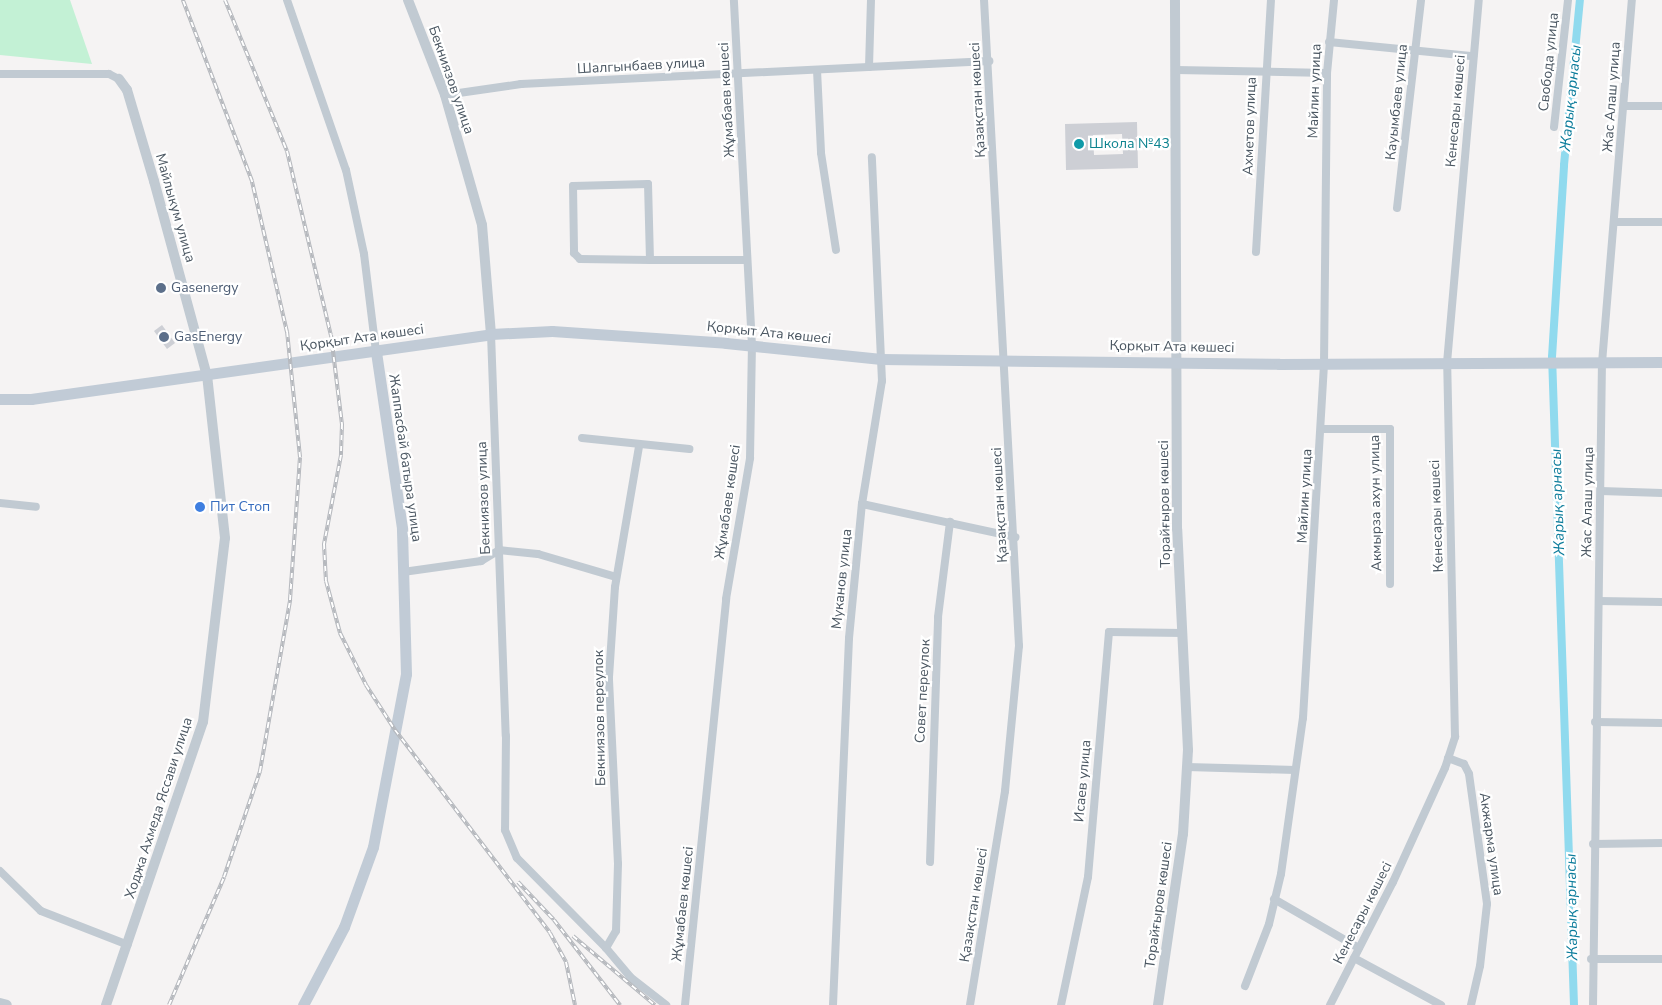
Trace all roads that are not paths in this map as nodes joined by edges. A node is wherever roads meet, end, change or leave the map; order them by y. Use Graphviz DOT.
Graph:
graph roads {
  1 [pos="287,0"];
  2 [pos="408,0"];
  3 [pos="734,0"];
  4 [pos="871,0"];
  5 [pos="984,0"];
  6 [pos="1176,0"];
  7 [pos="1271,0"];
  8 [pos="1334,0"];
  9 [pos="1421,0"];
  10 [pos="1479,0"];
  11 [pos="1568,0"];
  12 [pos="1632,0"];
  13 [pos="1329,42"];
  14 [pos="1415,51"];
  15 [pos="1473,56"];
  16 [pos="989,61"];
  17 [pos="869,67"];
  18 [pos="817,70"];
  19 [pos="1176,70"];
  20 [pos="0,74"];
  21 [pos="738,74"];
  22 [pos="1264,74"];
  23 [pos="1327,74"];
  24 [pos="119,80"];
  25 [pos="445,95"];
  26 [pos="1624,106"];
  27 [pos="1662,106"];
  28 [pos="1554,127"];
  29 [pos="872,157"];
  30 [pos="1397,208"];
  31 [pos="1614,222"];
  32 [pos="1662,222"];
  33 [pos="836,250"];
  34 [pos="1256,252"];
  35 [pos="650,260"];
  36 [pos="747,260"];
  37 [pos="491,334"];
  38 [pos="752,346"];
  39 [pos="376,352"];
  40 [pos="1004,358"];
  41 [pos="881,359"];
  42 [pos="1177,362"];
  43 [pos="1602,362"];
  44 [pos="1662,362"];
  45 [pos="1447,363"];
  46 [pos="1324,364"];
  47 [pos="207,376"];
  48 [pos="0,398"];
  49 [pos="1321,429"];
  50 [pos="582,438"];
  51 [pos="639,446"];
  52 [pos="688,449"];
  53 [pos="1601,491"];
  54 [pos="1662,493"];
  55 [pos="0,503"];
  56 [pos="862,504"];
  57 [pos="36,507"];
  58 [pos="950,522"];
  59 [pos="1015,537"];
  60 [pos="499,550"];
  61 [pos="403,572"];
  62 [pos="616,577"];
  63 [pos="1390,584"];
  64 [pos="1599,602"];
  65 [pos="1662,602"];
  66 [pos="1183,633"];
  67 [pos="1595,722"];
  68 [pos="1662,723"];
  69 [pos="1448,758"];
  70 [pos="1187,767"];
  71 [pos="1295,770"];
  72 [pos="1662,843"];
  73 [pos="1593,844"];
  74 [pos="930,862"];
  75 [pos="0,871"];
  76 [pos="1274,899"];
  77 [pos="128,945"];
  78 [pos="606,948"];
  79 [pos="1359,948"];
  80 [pos="1354,958"];
  81 [pos="1591,959"];
  82 [pos="1662,959"];
  83 [pos="1245,986"];
  84 [pos="0,1003"];
  85 [pos="7,1005"];
  86 [pos="106,1005"];
  87 [pos="304,1005"];
  88 [pos="666,1005"];
  89 [pos="685,1005"];
  90 [pos="833,1005"];
  91 [pos="970,1005"];
  92 [pos="1061,1005"];
  93 [pos="1158,1005"];
  94 [pos="1330,1005"];
  95 [pos="1441,1005"];
  96 [pos="1471,1005"];
  97 [pos="1593,1005"];
  1 -- 39 [label="street, Жаппасбай батыра улица"];
  2 -- 25 [label="street, Бекниязов улица"];
  3 -- 21 [label="street, Жұмабаев көшесі"];
  4 -- 17 [label="street"];
  5 -- 16 [label="street, Қазақстан көшесі"];
  6 -- 19 [label="street, Торайғыров көшесі"];
  7 -- 22 [label="street, Ахметов улица"];
  8 -- 13 [label="street, Майлин улица"];
  9 -- 14 [label="street, Кауымбаев улица"];
  10 -- 15 [label="street, Кенесары көшесі"];
  11 -- 28 [label="street, Свобода улица"];
  12 -- 26 [label="street, Жас Алаш улица"];
  13 -- 14 [label="street"];
  13 -- 23 [label="street, Майлин улица"];
  14 -- 15 [label="street"];
  14 -- 30 [label="street, Кауымбаев улица"];
  15 -- 45 [label="street, Кенесары көшесі"];
  16 -- 17 [label="street, Шалгынбаев улица"];
  16 -- 40 [label="street, Қазақстан көшесі"];
  17 -- 18 [label="street, Шалгынбаев улица"];
  18 -- 21 [label="street, Шалгынбаев улица"];
  18 -- 33 [label="street"];
  19 -- 22 [label="street"];
  19 -- 42 [label="street, Торайғыров көшесі"];
  20 -- 24 [label="street"];
  21 -- 25 [label="street, Шалгынбаев улица"];
  21 -- 36 [label="street, Жұмабаев көшесі"];
  22 -- 23 [label="street"];
  22 -- 34 [label="street, Ахметов улица"];
  23 -- 46 [label="street, Майлин улица"];
  24 -- 47 [label="street, Майлыкум улица"];
  25 -- 37 [label="street, Бекниязов улица"];
  26 -- 27 [label="street"];
  26 -- 31 [label="street, Жас Алаш улица"];
  29 -- 41 [label="street, Муканов улица"];
  31 -- 32 [label="street"];
  31 -- 43 [label="street, Жас Алаш улица"];
  35 -- 35 [label="street"];
  35 -- 36 [label="street"];
  36 -- 38 [label="street, Жұмабаев көшесі"];
  37 -- 38 [label="main road, Қорқыт Ата көшесі"];
  37 -- 39 [label="main road, Қорқыт Ата көшесі"];
  37 -- 60 [label="street, Бекниязов улица"];
  38 -- 41 [label="main road, Қорқыт Ата көшесі"];
  38 -- 89 [label="street, Жұмабаев көшесі"];
  39 -- 47 [label="main road, Қорқыт Ата көшесі"];
  39 -- 61 [label="main road, Жаппасбай батыра улица"];
  40 -- 41 [label="main road, Қорқыт Ата көшесі"];
  40 -- 42 [label="main road, Қорқыт Ата көшесі"];
  40 -- 59 [label="street, Қазақстан көшесі"];
  41 -- 56 [label="street, Муканов улица"];
  42 -- 46 [label="main road, Қорқыт Ата көшесі"];
  42 -- 66 [label="street, Торайғыров көшесі"];
  43 -- 44 [label="main road"];
  43 -- 45 [label="main road, Қорқыт Ата көшесі"];
  43 -- 53 [label="street, Жас Алаш улица"];
  45 -- 46 [label="main road, Қорқыт Ата көшесі"];
  45 -- 69 [label="street, Кенесары көшесі"];
  46 -- 49 [label="street, Майлин улица"];
  47 -- 48 [label="main road, Қорқыт Ата көшесі"];
  47 -- 77 [label="street, Ходжа Ахмеда Яссави улица"];
  49 -- 63 [label="street, Акмырза ахун улица"];
  49 -- 71 [label="street, Майлин улица"];
  50 -- 51 [label="street"];
  51 -- 52 [label="street"];
  51 -- 62 [label="street, Бекниязов переулок"];
  53 -- 54 [label="street"];
  53 -- 64 [label="street, Жас Алаш улица"];
  55 -- 57 [label="street"];
  56 -- 58 [label="street"];
  56 -- 90 [label="street, Муканов улица"];
  58 -- 59 [label="street"];
  58 -- 74 [label="street, Совет переулок"];
  59 -- 91 [label="street, Қазақстан көшесі"];
  60 -- 61 [label="street"];
  60 -- 62 [label="street"];
  60 -- 78 [label="street, Бекниязов улица"];
  61 -- 87 [label="main road, Жаппасбай батыра улица"];
  62 -- 78 [label="street, Бекниязов переулок"];
  64 -- 65 [label="street"];
  64 -- 67 [label="street, Жас Алаш улица"];
  66 -- 70 [label="street, Торайғыров көшесі"];
  66 -- 92 [label="street, Исаев улица"];
  67 -- 68 [label="street"];
  67 -- 73 [label="street, Жас Алаш улица"];
  69 -- 79 [label="street, Кенесары көшесі"];
  69 -- 96 [label="street, Акжарма улица"];
  70 -- 71 [label="street"];
  70 -- 93 [label="street, Торайғыров көшесі"];
  71 -- 76 [label="street, Майлин улица"];
  72 -- 73 [label="street"];
  73 -- 81 [label="street, Жас Алаш улица"];
  75 -- 77 [label="street"];
  76 -- 79 [label="street"];
  76 -- 83 [label="street, Майлин улица"];
  77 -- 86 [label="street, Ходжа Ахмеда Яссави улица"];
  78 -- 88 [label="street, Бекниязов улица"];
  79 -- 80 [label="street, Кенесары көшесі"];
  80 -- 94 [label="street, Кенесары көшесі"];
  80 -- 95 [label="street"];
  81 -- 82 [label="street"];
  81 -- 97 [label="street, Жас Алаш улица"];
  84 -- 85 [label="street"];
}
